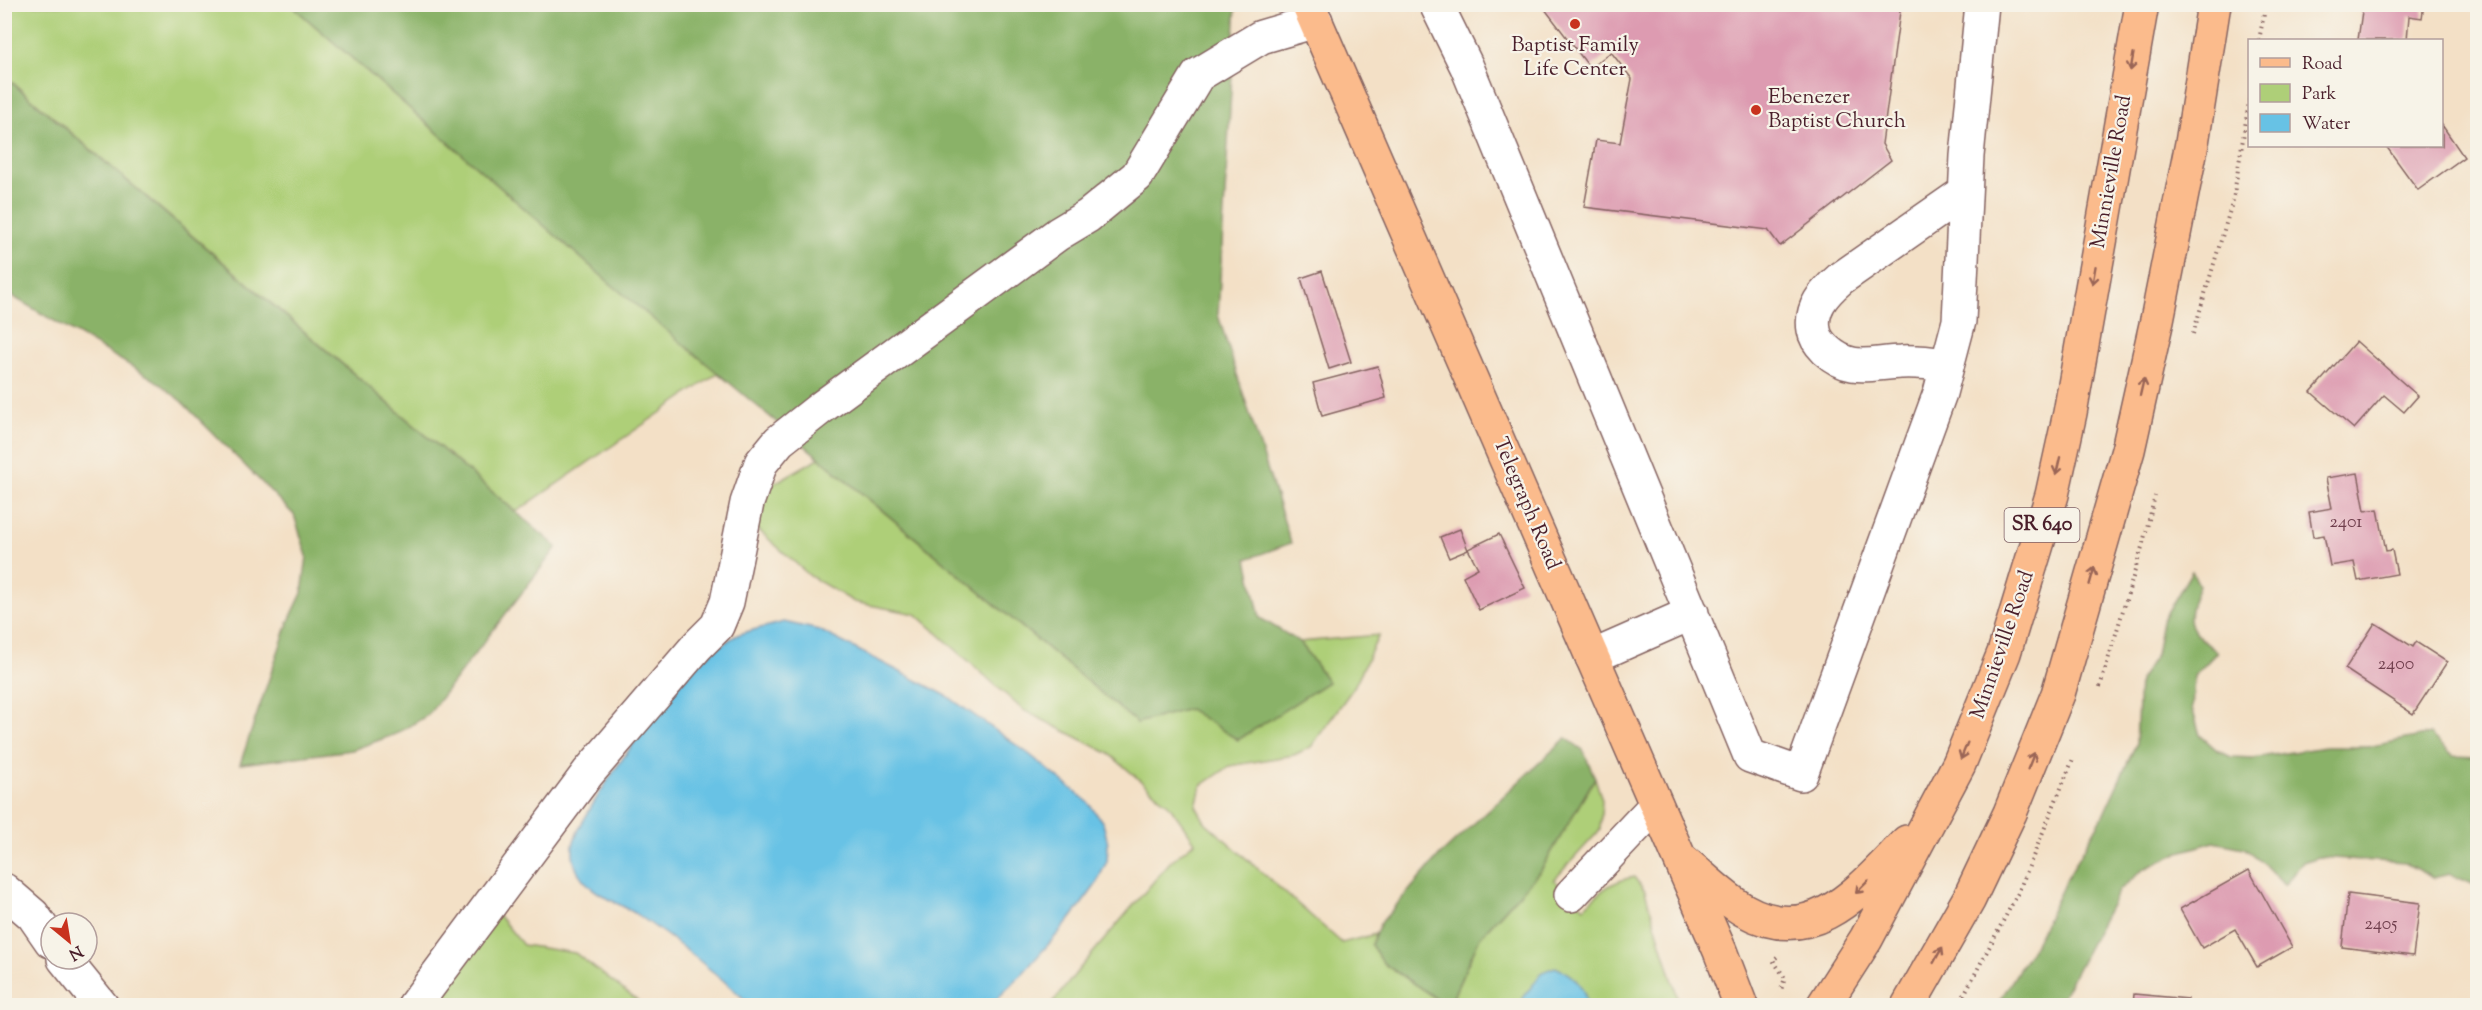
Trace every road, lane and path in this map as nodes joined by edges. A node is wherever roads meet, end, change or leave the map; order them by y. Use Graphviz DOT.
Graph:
graph roads {
  1 [pos="1436,4"];
  2 [pos="1982,4"];
  3 [pos="2142,4"];
  4 [pos="2214,4"];
  5 [pos="2266,4"];
  6 [pos="1312,13"];
  7 [pos="2259,39"];
  8 [pos="1965,192"];
  9 [pos="1947,365"];
  10 [pos="1692,613"];
  11 [pos="1592,657"];
  12 [pos="1656,805"];
  13 [pos="1932,816"];
  14 [pos="1679,858"];
  15 [pos="4,891"];
  16 [pos="1571,896"];
  17 [pos="39,924"];
  18 [pos="1783,953"];
  19 [pos="74,971"];
  20 [pos="1781,990"];
  21 [pos="102,1005"];
  22 [pos="414,1005"];
  23 [pos="1741,1005"];
  24 [pos="1823,1005"];
  25 [pos="1908,1005"];
  1 -- 10 [label="lane"];
  2 -- 8 [label="lane"];
  3 -- 13 [label="main road, Minnieville Road / SR 640, one-way"];
  25 -- 4 [label="main road, SR 640, one-way"];
  5 -- 7 [label="path"];
  6 -- 11 [label="main road, Telegraph Road"];
  6 -- 22 [label="lane"];
  8 -- 9 [label="lane"];
  8 -- 9 [label="lane"];
  9 -- 10 [label="lane"];
  10 -- 11 [label="lane"];
  11 -- 12 [label="main road, Telegraph Road"];
  12 -- 14 [label="main road, Telegraph Road"];
  12 -- 16 [label="lane"];
  13 -- 14 [label="main road, one-way"];
  13 -- 24 [label="main road, Minnieville Road / SR 640"];
  14 -- 23 [label="main road, Telegraph Road"];
  15 -- 17 [label="lane"];
  18 -- 20 [label="path"];
  19 -- 21 [label="lane"];
}
